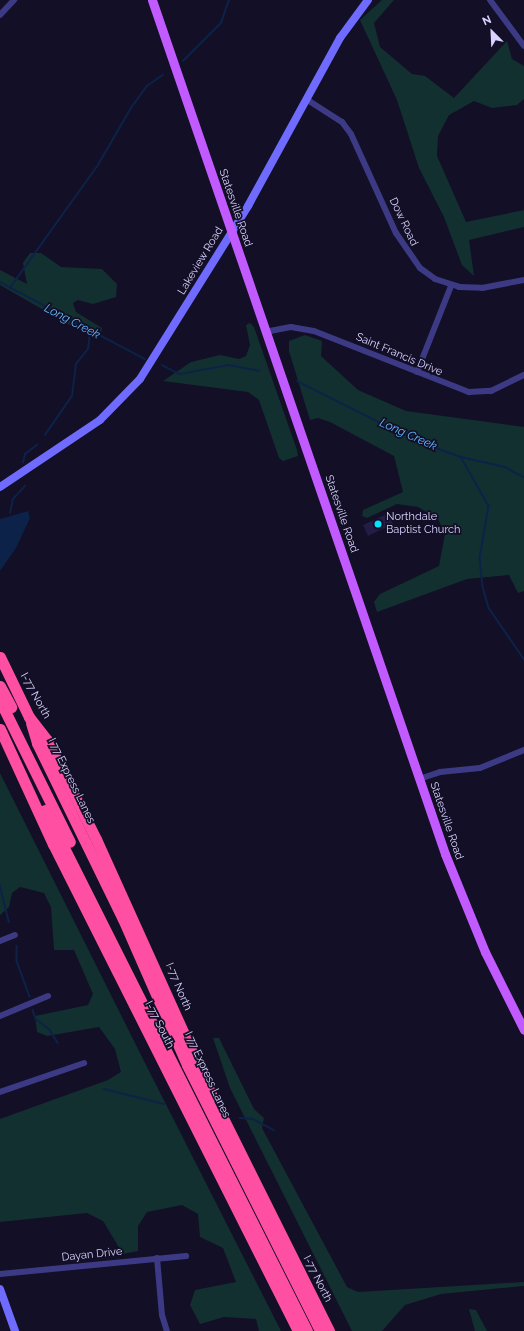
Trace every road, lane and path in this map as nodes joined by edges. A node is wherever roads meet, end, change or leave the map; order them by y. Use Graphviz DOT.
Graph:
graph roads {
  1 [pos="14,0"];
  2 [pos="152,0"];
  3 [pos="368,0"];
  4 [pos="490,0"];
  5 [pos="0,15"];
  6 [pos="524,46"];
  7 [pos="306,99"];
  8 [pos="231,232"];
  9 [pos="524,280"];
  10 [pos="451,286"];
  11 [pos="266,332"];
  12 [pos="417,372"];
  13 [pos="524,376"];
  14 [pos="0,487"];
  15 [pos="0,657"];
  16 [pos="0,686"];
  17 [pos="0,701"];
  18 [pos="30,717"];
  19 [pos="0,729"];
  20 [pos="524,750"];
  21 [pos="15,760"];
  22 [pos="419,779"];
  23 [pos="123,919"];
  24 [pos="15,935"];
  25 [pos="0,941"];
  26 [pos="114,944"];
  27 [pos="48,996"];
  28 [pos="0,1016"];
  29 [pos="524,1030"];
  30 [pos="84,1063"];
  31 [pos="0,1092"];
  32 [pos="186,1256"];
  33 [pos="157,1258"];
  34 [pos="0,1274"];
  35 [pos="0,1289"];
  36 [pos="14,1331"];
  37 [pos="167,1331"];
  38 [pos="298,1331"];
  39 [pos="307,1331"];
  40 [pos="320,1331"];
  41 [pos="329,1331"];
  1 -- 5 [label="street"];
  2 -- 8 [label="main road, Statesville Road"];
  3 -- 7 [label="main road, Lakeview Road"];
  4 -- 6 [label="street"];
  7 -- 8 [label="main road, Lakeview Road"];
  7 -- 10 [label="street, Dow Road"];
  8 -- 11 [label="main road, Statesville Road"];
  8 -- 14 [label="main road, Lakeview Road"];
  9 -- 10 [label="street, Dow Road"];
  10 -- 12 [label="street"];
  11 -- 12 [label="street, Saint Francis Drive"];
  11 -- 22 [label="main road, Statesville Road"];
  12 -- 13 [label="street, Saint Francis Drive"];
  15 -- 18 [label="highway, I-77 North"];
  16 -- 23 [label="highway"];
  17 -- 26 [label="highway"];
  18 -- 23 [label="highway, I 77 Express Lanes"];
  18 -- 41 [label="highway, I-77 North"];
  19 -- 21 [label="highway, I-77 South"];
  20 -- 22 [label="street"];
  21 -- 26 [label="highway, I 77 Express Lanes"];
  21 -- 38 [label="highway, I-77 South"];
  22 -- 29 [label="main road, Statesville Road"];
  23 -- 40 [label="highway, I 77 Express Lanes"];
  24 -- 25 [label="street"];
  26 -- 39 [label="highway, I 77 Express Lanes"];
  27 -- 28 [label="street"];
  30 -- 31 [label="street"];
  32 -- 33 [label="street, Dayan Drive"];
  33 -- 34 [label="street, Dayan Drive"];
  33 -- 37 [label="street"];
  35 -- 36 [label="main road"];
}
